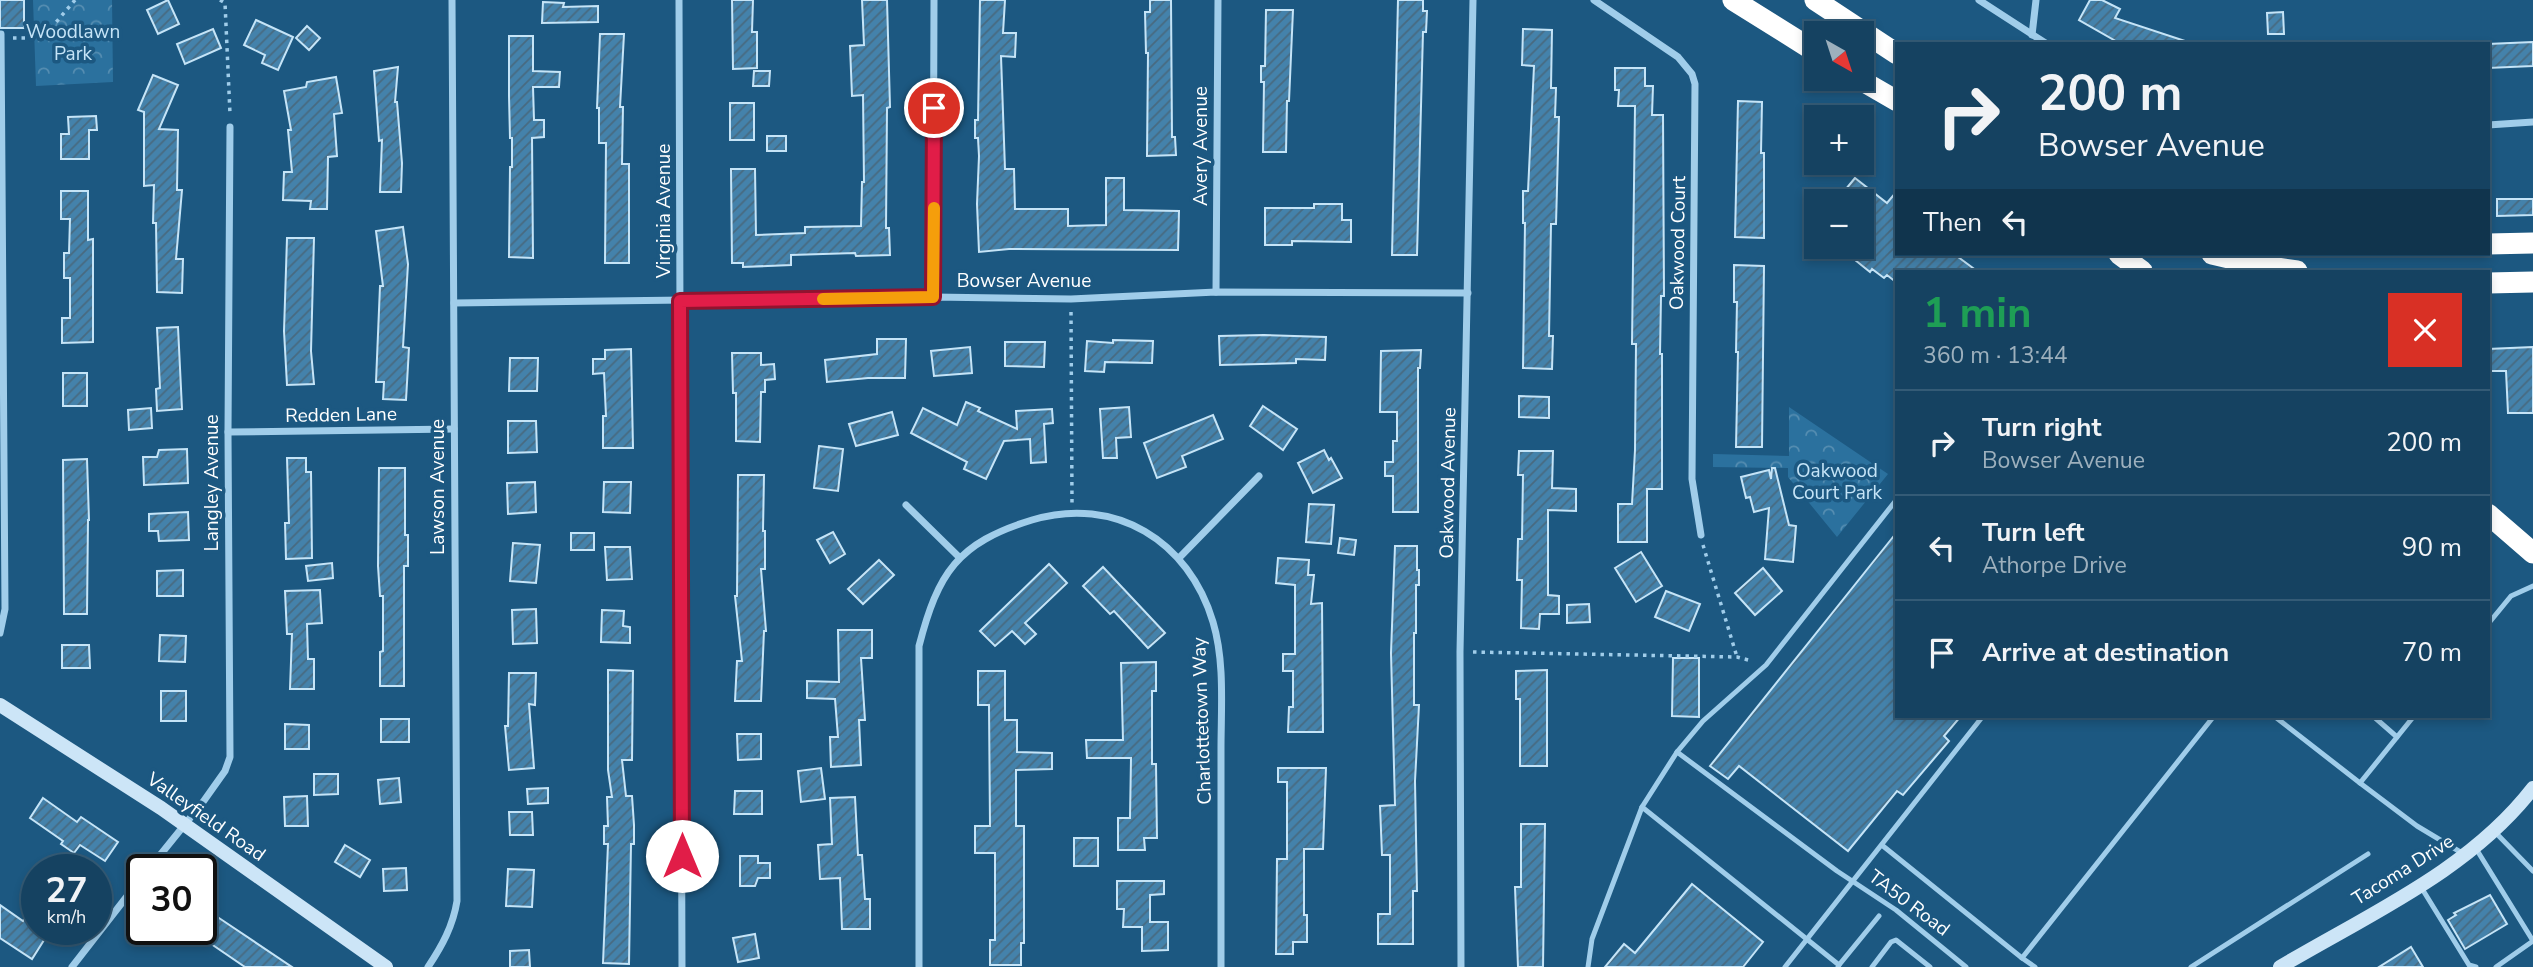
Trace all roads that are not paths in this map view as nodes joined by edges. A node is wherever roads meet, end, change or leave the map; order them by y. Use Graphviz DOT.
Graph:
graph roads {
  1 [pos="452,0"];
  2 [pos="678,0"];
  3 [pos="934,0"];
  4 [pos="1218,0"];
  5 [pos="1474,0"];
  6 [pos="1594,0"];
  7 [pos="1733,0"];
  8 [pos="1815,0"];
  9 [pos="1979,0"];
  10 [pos="2036,0"];
  11 [pos="2032,35"];
  12 [pos="1,36"];
  13 [pos="2044,42"];
  14 [pos="1804,44"];
  15 [pos="1895,53"];
  16 [pos="1874,88"];
  17 [pos="1895,101"];
  18 [pos="2533,122"];
  19 [pos="2490,125"];
  20 [pos="230,127"];
  21 [pos="1,146"];
  22 [pos="2533,243"];
  23 [pos="2490,244"];
  24 [pos="2122,256"];
  25 [pos="2220,256"];
  26 [pos="2142,270"];
  27 [pos="2290,270"];
  28 [pos="2533,282"];
  29 [pos="2490,283"];
  30 [pos="1216,292"];
  31 [pos="1468,293"];
  32 [pos="933,297"];
  33 [pos="680,301"];
  34 [pos="454,303"];
  35 [pos="2,372"];
  36 [pos="454,429"];
  37 [pos="228,432"];
  38 [pos="1259,476"];
  39 [pos="1895,502"];
  40 [pos="906,505"];
  41 [pos="2490,516"];
  42 [pos="1700,536"];
  43 [pos="2533,553"];
  44 [pos="959,557"];
  45 [pos="1179,558"];
  46 [pos="2533,586"];
  47 [pos="2490,622"];
  48 [pos="0,633"];
  49 [pos="0,705"];
  50 [pos="1981,718"];
  51 [pos="2212,718"];
  52 [pos="2277,718"];
  53 [pos="2375,718"];
  54 [pos="2412,718"];
  55 [pos="2397,737"];
  56 [pos="1676,751"];
  57 [pos="2360,783"];
  58 [pos="2533,788"];
  59 [pos="1642,807"];
  60 [pos="183,824"];
  61 [pos="2494,831"];
  62 [pos="1883,846"];
  63 [pos="2470,851"];
  64 [pos="160,854"];
  65 [pos="2368,854"];
  66 [pos="2533,871"];
  67 [pos="1853,881"];
  68 [pos="2420,885"];
  69 [pos="126,898"];
  70 [pos="1879,916"];
  71 [pos="1806,942"];
  72 [pos="2022,958"];
  73 [pos="1838,966"];
  74 [pos="72,967"];
  75 [pos="386,967"];
  76 [pos="428,967"];
  77 [pos="682,967"];
  78 [pos="919,967"];
  79 [pos="1221,967"];
  80 [pos="1461,967"];
  81 [pos="1588,967"];
  82 [pos="1785,967"];
  83 [pos="1872,967"];
  84 [pos="1930,967"];
  85 [pos="1966,967"];
  86 [pos="2035,967"];
  87 [pos="2191,967"];
  88 [pos="2280,967"];
  89 [pos="2476,967"];
  90 [pos="2496,967"];
  1 -- 34 [label="street, Lawson Avenue"];
  2 -- 33 [label="street, Virginia Avenue"];
  3 -- 32 [label="street"];
  4 -- 30 [label="street, Avery Avenue"];
  5 -- 31 [label="street, Oakwood Avenue"];
  6 -- 42 [label="street, Oakwood Court"];
  7 -- 14 [label="highway"];
  8 -- 15 [label="highway"];
  9 -- 11 [label="street"];
  10 -- 11 [label="street"];
  11 -- 13 [label="street"];
  12 -- 21 [label="street"];
  16 -- 17 [label="highway"];
  18 -- 19 [label="street"];
  20 -- 37 [label="street, Langley Avenue"];
  21 -- 35 [label="street"];
  22 -- 23 [label="highway"];
  24 -- 26 [label="highway"];
  25 -- 27 [label="highway"];
  28 -- 29 [label="highway"];
  30 -- 31 [label="street, Bowser Avenue"];
  30 -- 32 [label="street, Bowser Avenue"];
  31 -- 80 [label="street, Oakwood Avenue"];
  32 -- 33 [label="street, Bowser Avenue"];
  33 -- 34 [label="street, Bowser Avenue"];
  33 -- 77 [label="street, Virginia Avenue"];
  34 -- 36 [label="street, Lawson Avenue"];
  35 -- 48 [label="street"];
  36 -- 37 [label="street, Redden Lane"];
  36 -- 76 [label="street, Lawson Avenue"];
  37 -- 60 [label="street, Langley Avenue"];
  38 -- 45 [label="street"];
  39 -- 56 [label="lane"];
  40 -- 44 [label="street"];
  41 -- 43 [label="highway"];
  44 -- 45 [label="street, Charlottetown Way"];
  44 -- 78 [label="street, Charlottetown Way"];
  45 -- 79 [label="street, Charlottetown Way"];
  46 -- 47 [label="lane"];
  49 -- 60 [label="street, Valleyfield Road"];
  50 -- 62 [label="lane"];
  51 -- 72 [label="lane"];
  52 -- 57 [label="lane"];
  53 -- 55 [label="lane"];
  54 -- 55 [label="lane"];
  55 -- 57 [label="lane"];
  56 -- 59 [label="lane"];
  56 -- 67 [label="lane"];
  57 -- 63 [label="lane"];
  58 -- 61 [label="street, Tacoma Drive"];
  59 -- 71 [label="lane"];
  59 -- 81 [label="lane"];
  60 -- 64 [label="street, Langley Avenue"];
  60 -- 75 [label="street, Valleyfield Road"];
  61 -- 63 [label="street, Tacoma Drive"];
  61 -- 66 [label="lane"];
  62 -- 67 [label="lane"];
  62 -- 72 [label="lane"];
  63 -- 68 [label="street, Tacoma Drive"];
  63 -- 90 [label="lane"];
  65 -- 87 [label="lane"];
  67 -- 71 [label="lane, TA50 Road"];
  67 -- 85 [label="lane, TA50 Road"];
  68 -- 88 [label="street, Tacoma Drive"];
  68 -- 89 [label="lane"];
  69 -- 74 [label="street"];
  70 -- 73 [label="lane"];
  71 -- 73 [label="lane"];
  71 -- 82 [label="lane, TA50 Road"];
  72 -- 86 [label="lane"];
  83 -- 84 [label="lane"];
}
